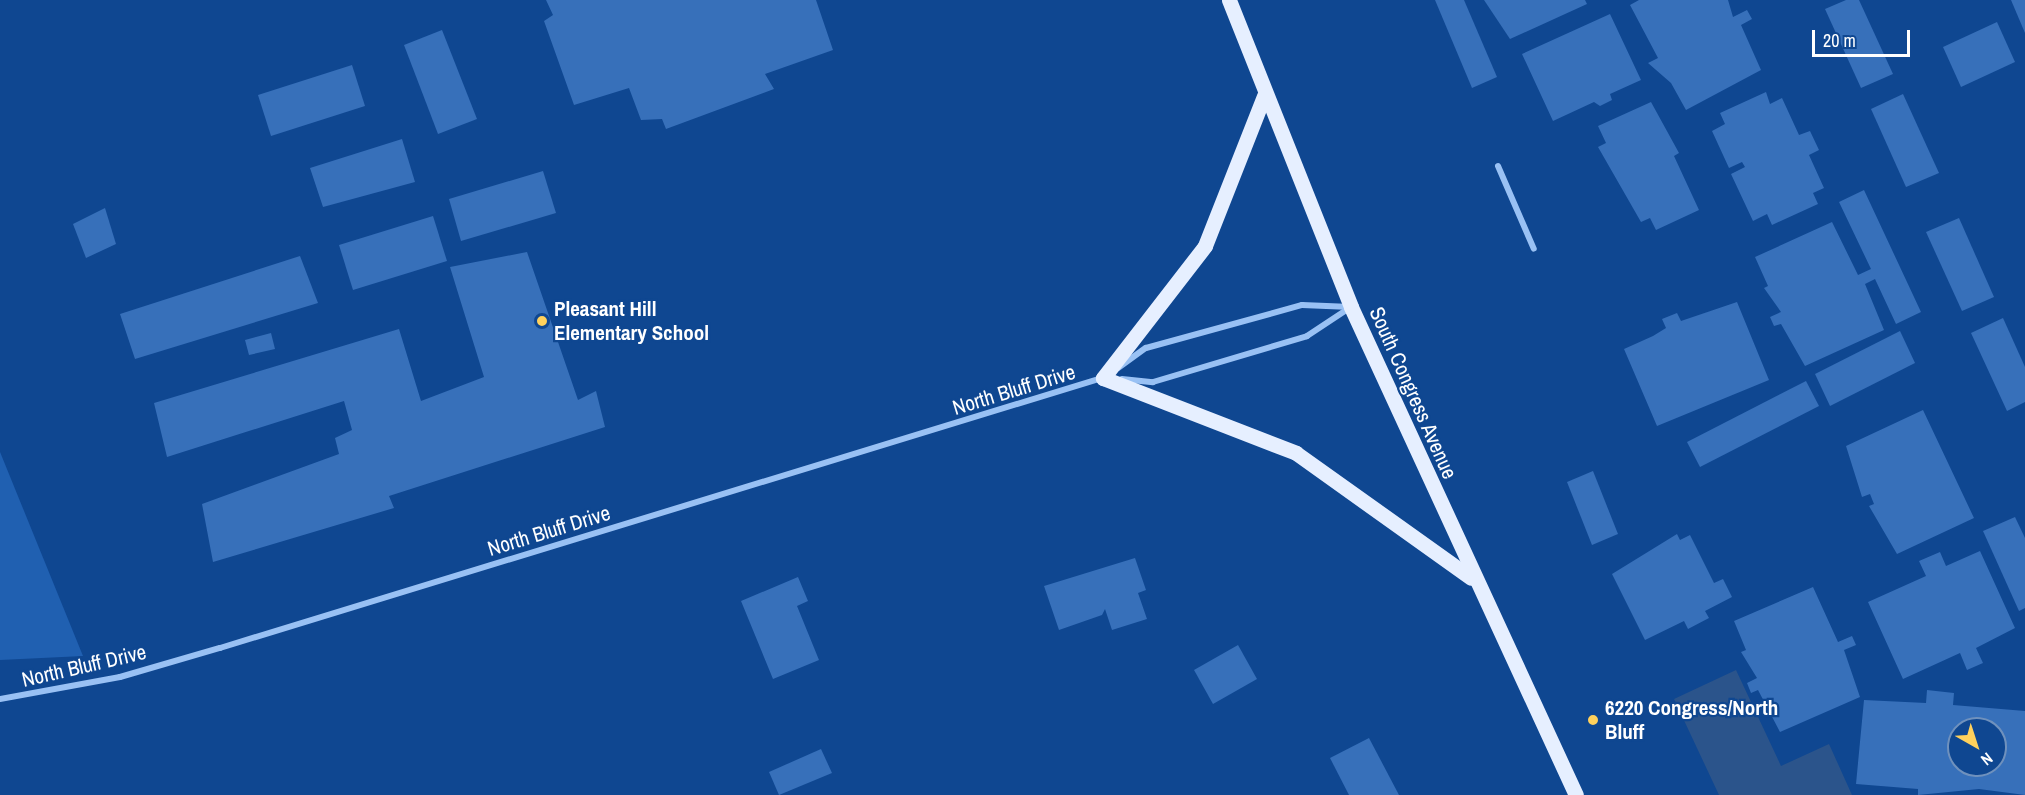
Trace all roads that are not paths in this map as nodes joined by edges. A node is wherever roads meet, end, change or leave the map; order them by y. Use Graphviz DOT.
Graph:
graph roads {
  1 [pos="1229,0"];
  2 [pos="1264,96"];
  3 [pos="1498,166"];
  4 [pos="1534,249"];
  5 [pos="1351,308"];
  6 [pos="1103,378"];
  7 [pos="1472,578"];
  8 [pos="0,699"];
  9 [pos="1576,795"];
  1 -- 2 [label="main road, South Congress Avenue"];
  2 -- 5 [label="main road, South Congress Avenue"];
  2 -- 6 [label="main road"];
  3 -- 4 [label="street"];
  5 -- 6 [label="street, North Bluff Drive"];
  5 -- 6 [label="street, North Bluff Drive"];
  5 -- 7 [label="main road, South Congress Avenue"];
  6 -- 7 [label="main road"];
  6 -- 8 [label="street, North Bluff Drive"];
  7 -- 9 [label="main road, South Congress Avenue"];
}
